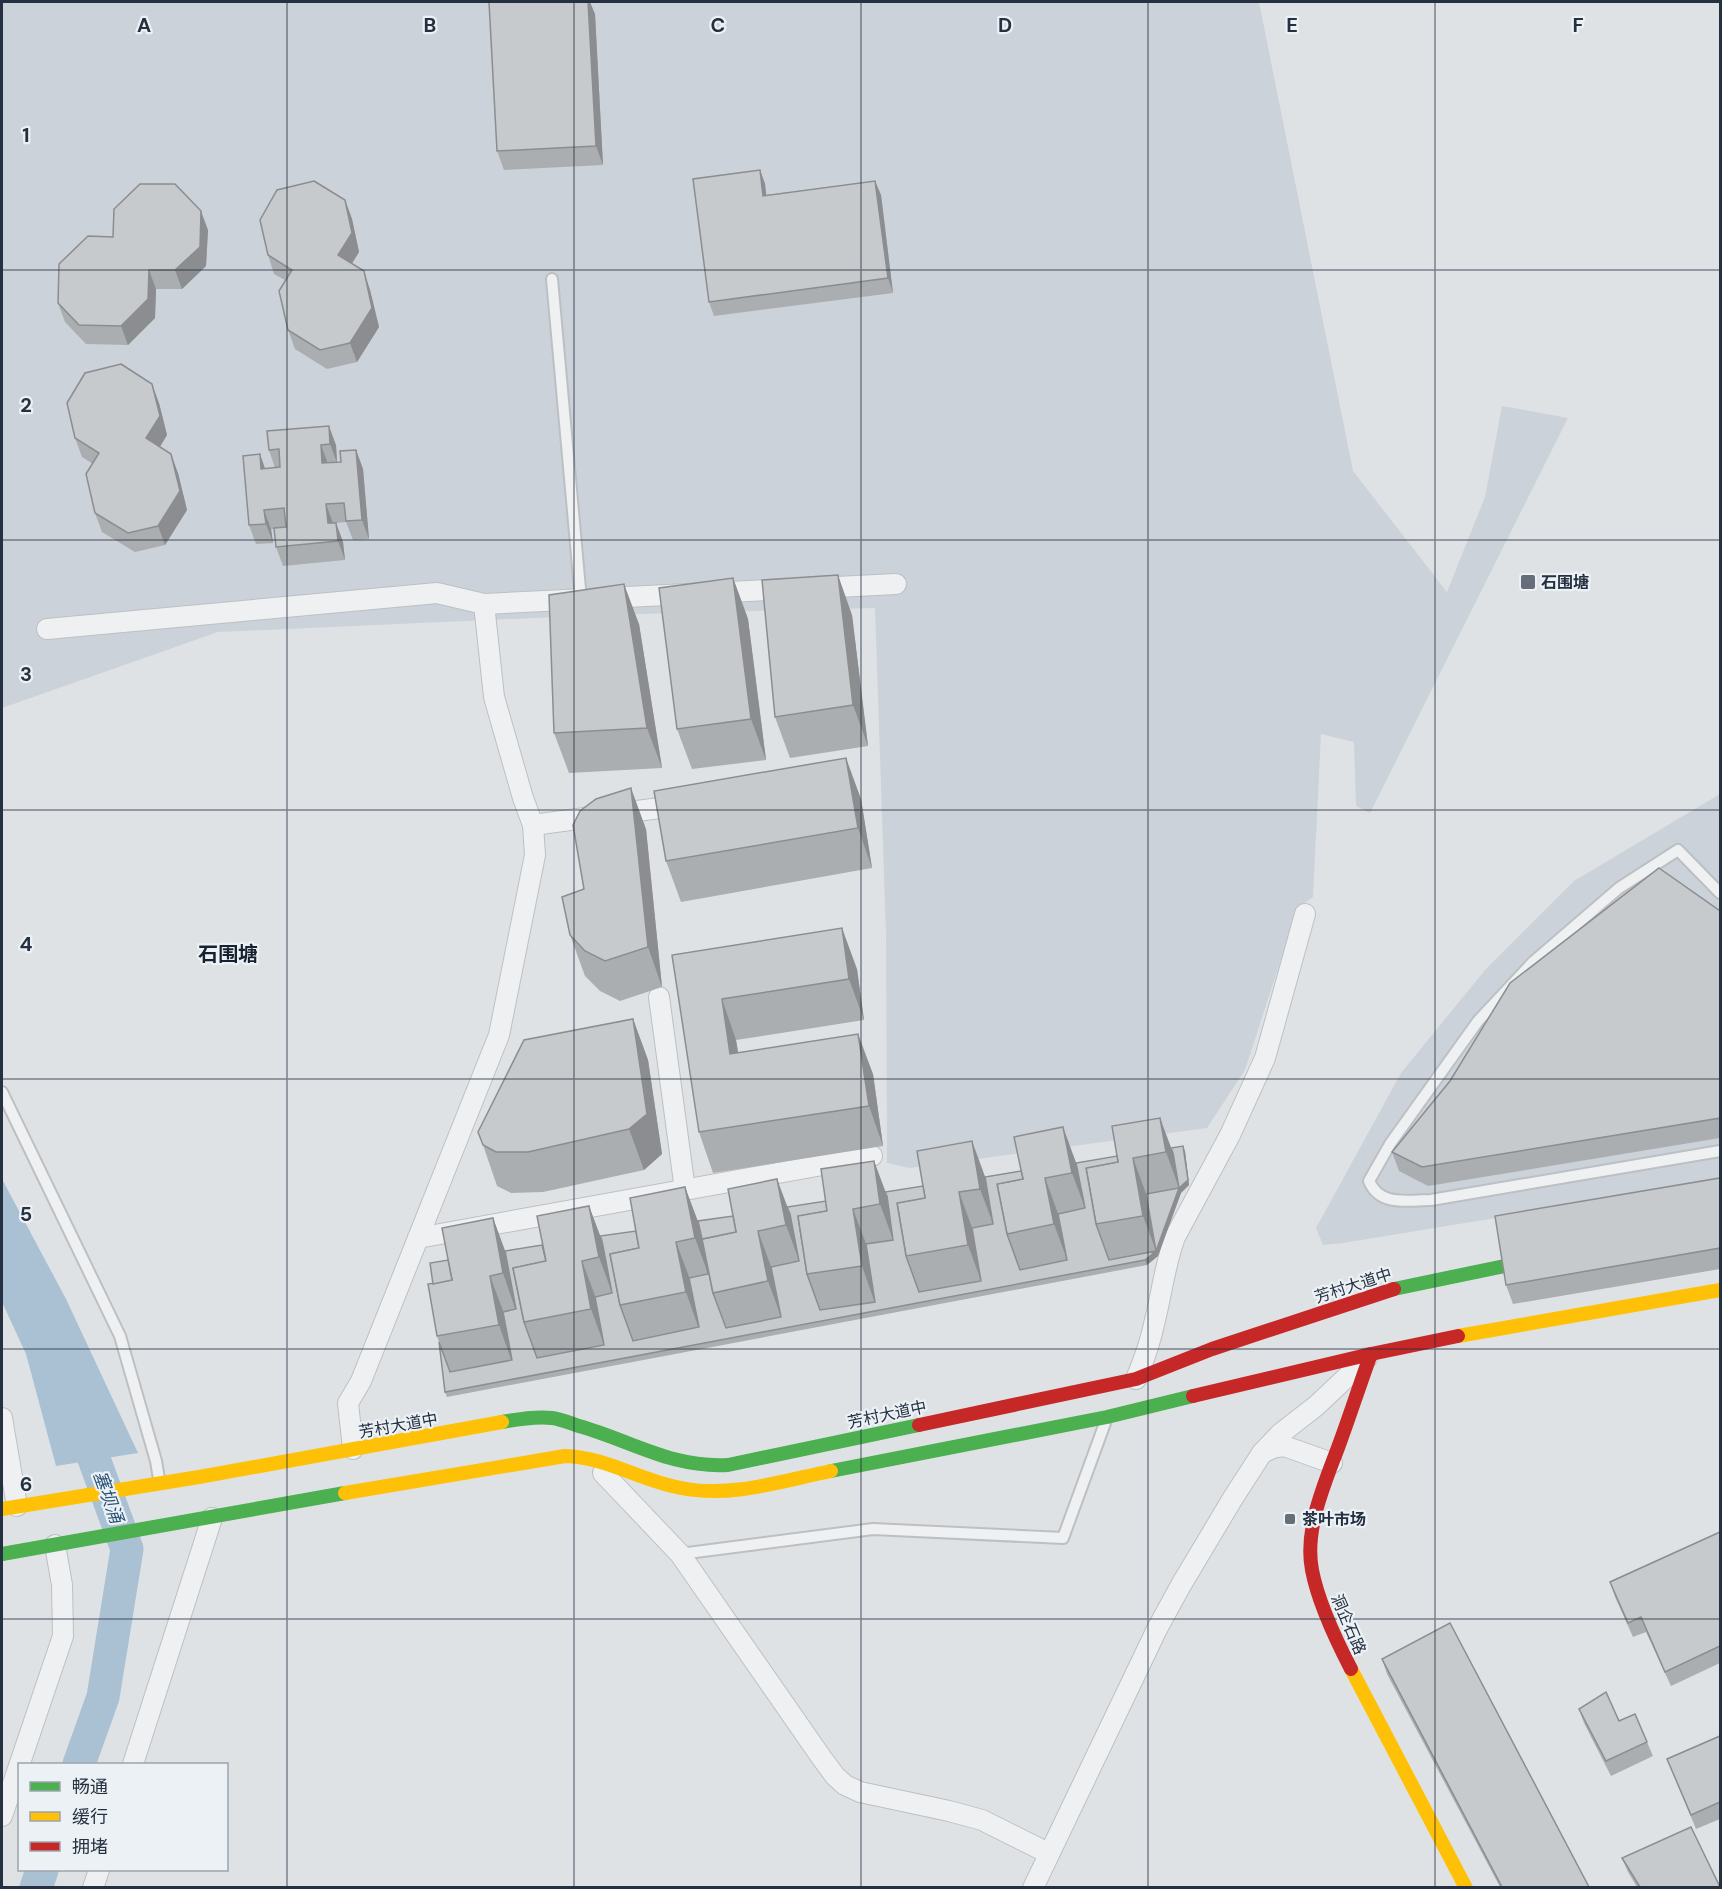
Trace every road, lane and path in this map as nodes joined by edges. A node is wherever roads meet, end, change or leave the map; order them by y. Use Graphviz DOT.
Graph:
graph roads {
  1 [pos="552,279"];
  2 [pos="896,584"];
  3 [pos="581,600"];
  4 [pos="484,604"];
  5 [pos="47,629"];
  6 [pos="696,804"];
  7 [pos="533,825"];
  8 [pos="1720,893"];
  9 [pos="1305,914"];
  10 [pos="659,997"];
  11 [pos="2,1092"];
  12 [pos="1720,1151"];
  13 [pos="872,1156"];
  14 [pos="685,1190"];
  15 [pos="418,1238"];
  16 [pos="1561,1255"];
  17 [pos="1720,1290"];
  18 [pos="1371,1354"];
  19 [pos="1136,1379"];
  20 [pos="1107,1417"];
  21 [pos="2,1418"];
  22 [pos="352,1449"];
  23 [pos="1262,1453"];
  24 [pos="1332,1462"];
  25 [pos="603,1473"];
  26 [pos="160,1484"];
  27 [pos="9,1508"];
  28 [pos="212,1518"];
  29 [pos="56,1545"];
  30 [pos="2,1554"];
  31 [pos="680,1554"];
  32 [pos="20,1763"];
  33 [pos="133,1763"];
  34 [pos="18,1769"];
  35 [pos="2,1816"];
  36 [pos="1048,1853"];
  37 [pos="98,1871"];
  38 [pos="93,1887"];
  39 [pos="1033,1887"];
  40 [pos="1466,1887"];
  1 -- 3 [label="lane"];
  2 -- 3 [label="street"];
  3 -- 4 [label="street"];
  4 -- 5 [label="street"];
  4 -- 7 [label="street"];
  6 -- 7 [label="street"];
  7 -- 15 [label="street"];
  8 -- 12 [label="lane"];
  9 -- 19 [label="street"];
  10 -- 14 [label="street"];
  11 -- 26 [label="lane"];
  13 -- 14 [label="street"];
  14 -- 15 [label="street"];
  15 -- 22 [label="street"];
  16 -- 19 [label="main road, 芳村大道中"];
  17 -- 18 [label="main road"];
  18 -- 20 [label="main road"];
  18 -- 23 [label="street"];
  18 -- 24 [label="main road, 洞企石路"];
  19 -- 22 [label="main road, 芳村大道中"];
  20 -- 28 [label="main road"];
  20 -- 31 [label="lane"];
  21 -- 27 [label="street"];
  22 -- 26 [label="main road, 芳村大道中"];
  23 -- 24 [label="street"];
  23 -- 36 [label="street"];
  24 -- 40 [label="main road, 洞企石路"];
  25 -- 31 [label="street"];
  26 -- 27 [label="main road, 芳村大道中"];
  28 -- 29 [label="main road"];
  28 -- 33 [label="street"];
  29 -- 30 [label="main road"];
  29 -- 32 [label="street"];
  31 -- 36 [label="street"];
  34 -- 35 [label="street"];
  36 -- 39 [label="street"];
  37 -- 38 [label="street"];
}
